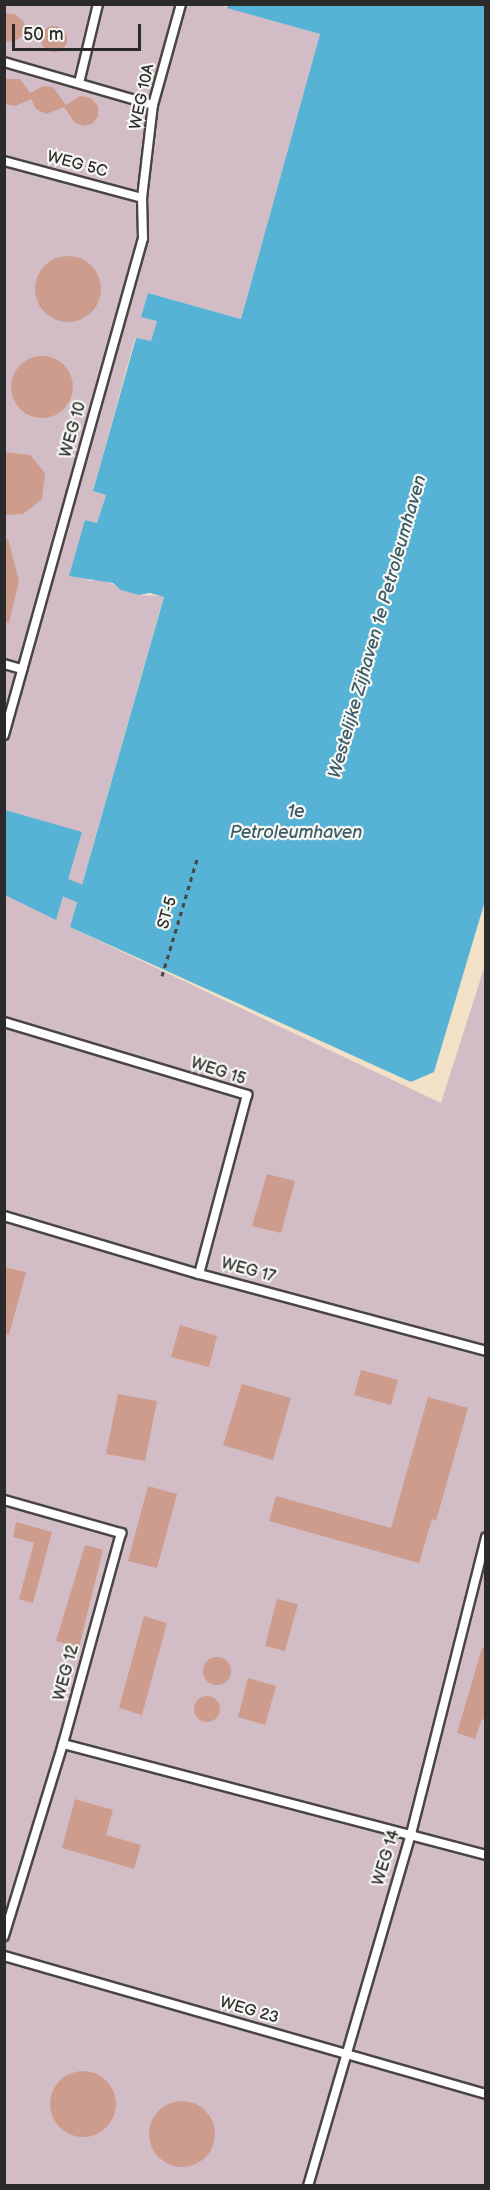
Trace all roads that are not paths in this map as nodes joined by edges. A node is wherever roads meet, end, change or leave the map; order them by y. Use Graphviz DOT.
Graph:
graph roads {
  1 [pos="98,4"];
  2 [pos="181,4"];
  3 [pos="4,62"];
  4 [pos="79,82"];
  5 [pos="153,105"];
  6 [pos="4,161"];
  7 [pos="142,198"];
  8 [pos="4,664"];
  9 [pos="22,669"];
  10 [pos="4,735"];
  11 [pos="4,1022"];
  12 [pos="4,1216"];
  13 [pos="200,1274"];
  14 [pos="486,1351"];
  15 [pos="4,1500"];
  16 [pos="486,1537"];
  17 [pos="63,1744"];
  18 [pos="411,1834"];
  19 [pos="486,1855"];
  20 [pos="4,1936"];
  21 [pos="4,1956"];
  22 [pos="344,2055"];
  23 [pos="486,2094"];
  24 [pos="308,2186"];
  1 -- 4 [label="lane"];
  2 -- 5 [label="lane, WEG 10A"];
  3 -- 4 [label="lane"];
  4 -- 5 [label="lane"];
  5 -- 7 [label="lane, WEG 10A"];
  6 -- 7 [label="lane, WEG 5C"];
  7 -- 9 [label="lane, WEG 10"];
  8 -- 9 [label="lane"];
  9 -- 10 [label="lane, WEG 10"];
  11 -- 13 [label="lane, WEG 15"];
  12 -- 13 [label="lane, WEG 17"];
  13 -- 14 [label="lane, WEG 17"];
  15 -- 17 [label="lane, WEG 12"];
  16 -- 18 [label="lane, WEG 14"];
  17 -- 18 [label="lane"];
  17 -- 20 [label="lane, WEG 12"];
  18 -- 19 [label="lane"];
  18 -- 22 [label="lane, WEG 14"];
  21 -- 22 [label="lane, WEG 23"];
  22 -- 23 [label="lane, WEG 23"];
  22 -- 24 [label="lane, WEG 14"];
}
